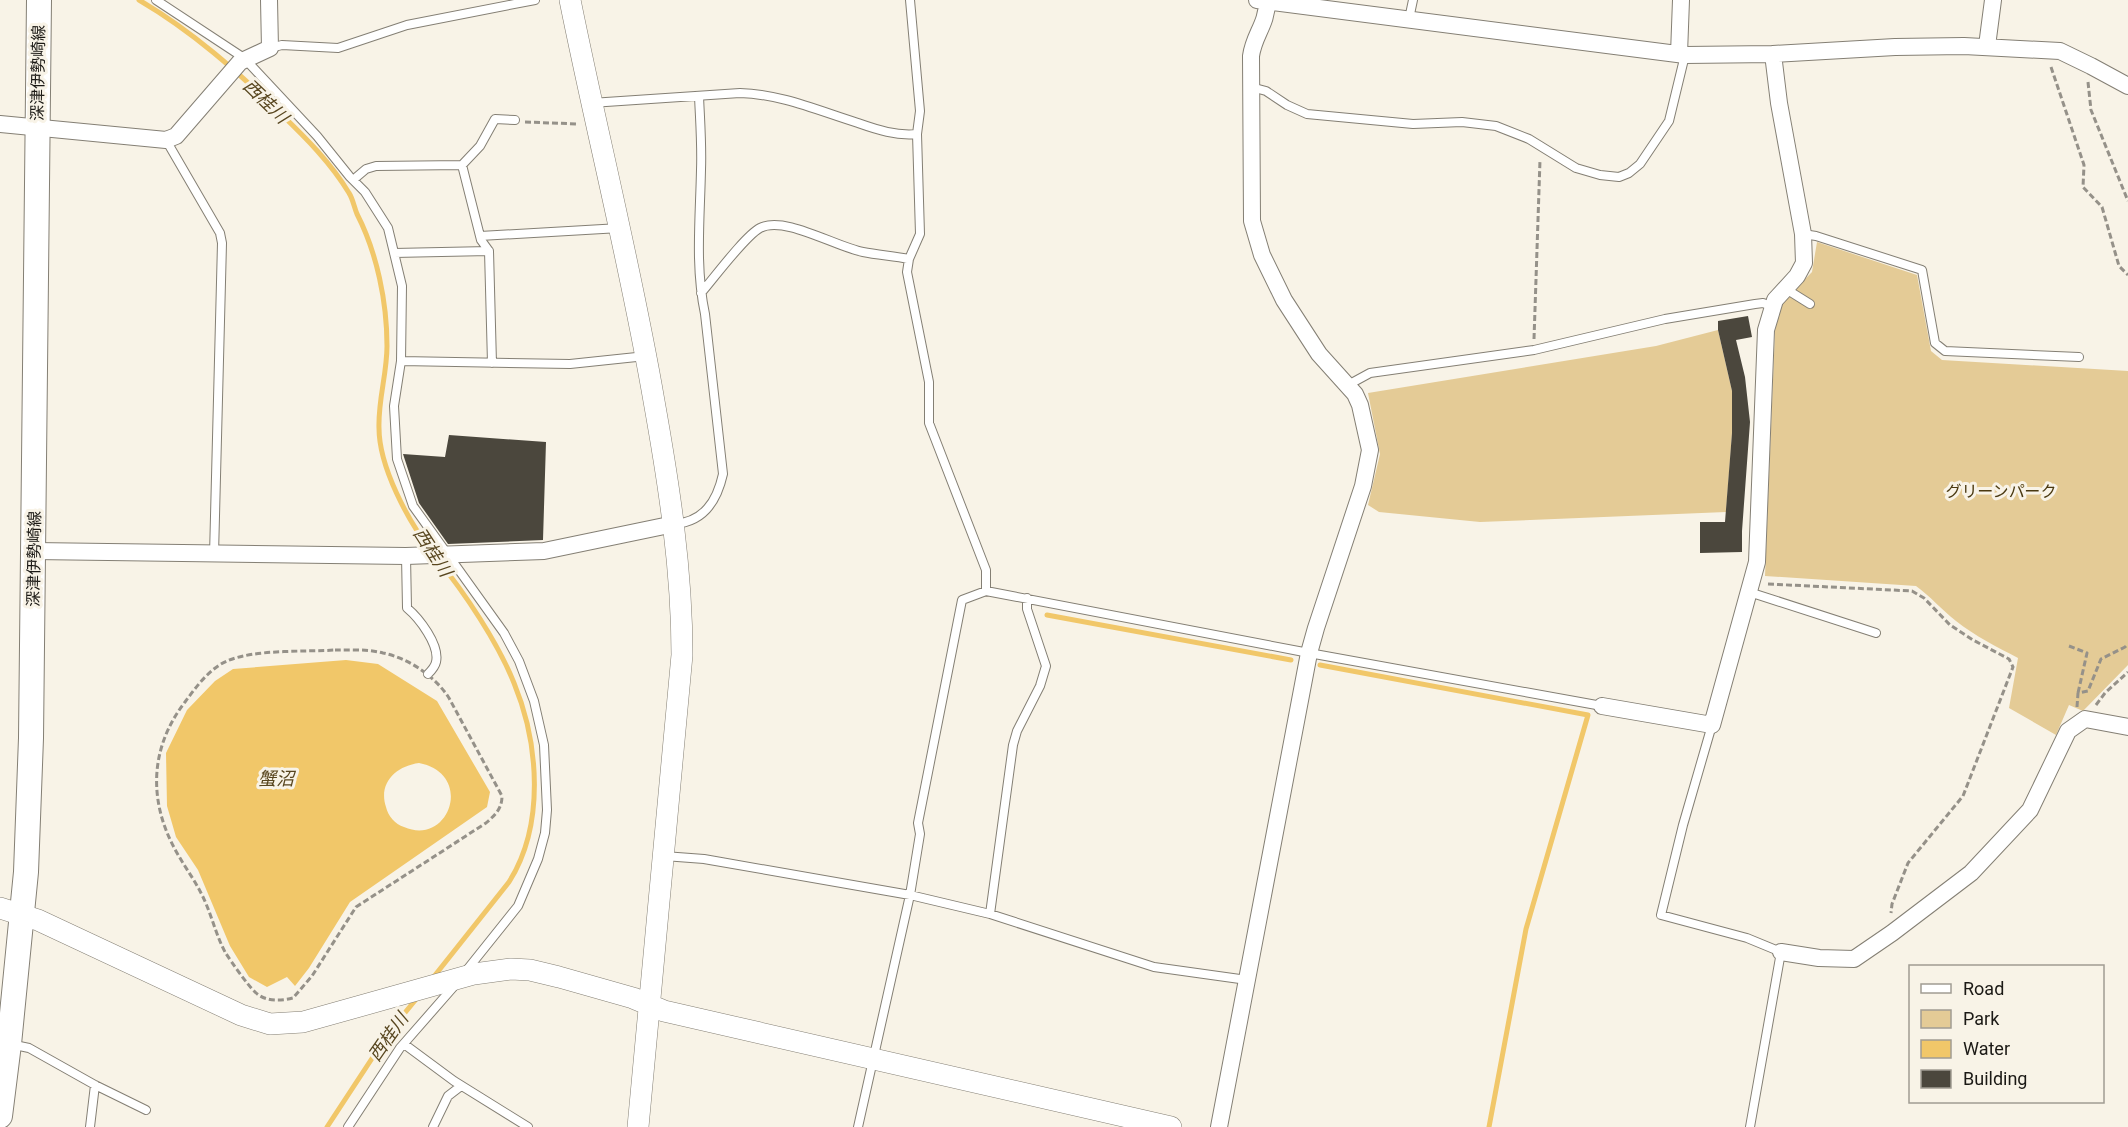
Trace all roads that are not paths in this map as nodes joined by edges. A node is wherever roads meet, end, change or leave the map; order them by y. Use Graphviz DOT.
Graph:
graph roads {
  1 [pos="39,0"];
  2 [pos="156,0"];
  3 [pos="269,0"];
  4 [pos="534,0"];
  5 [pos="570,0"];
  6 [pos="910,0"];
  7 [pos="1413,0"];
  8 [pos="1682,0"];
  9 [pos="1993,0"];
  10 [pos="1269,1"];
  11 [pos="1409,19"];
  12 [pos="1987,46"];
  13 [pos="270,48"];
  14 [pos="1773,54"];
  15 [pos="1682,55"];
  16 [pos="242,60"];
  17 [pos="2128,86"];
  18 [pos="1251,87"];
  19 [pos="699,96"];
  20 [pos="591,103"];
  21 [pos="515,120"];
  22 [pos="0,124"];
  23 [pos="37,127"];
  24 [pos="917,134"];
  25 [pos="166,140"];
  26 [pos="462,165"];
  27 [pos="353,180"];
  28 [pos="621,228"];
  29 [pos="1803,234"];
  30 [pos="480,236"];
  31 [pos="489,251"];
  32 [pos="394,253"];
  33 [pos="909,259"];
  34 [pos="1786,289"];
  35 [pos="701,293"];
  36 [pos="1810,304"];
  37 [pos="1771,306"];
  38 [pos="646,356"];
  39 [pos="2079,357"];
  40 [pos="402,362"];
  41 [pos="492,363"];
  42 [pos="1348,385"];
  43 [pos="674,524"];
  44 [pos="34,551"];
  45 [pos="446,554"];
  46 [pos="214,555"];
  47 [pos="410,556"];
  48 [pos="1751,586"];
  49 [pos="986,591"];
  50 [pos="1027,598"];
  51 [pos="1876,633"];
  52 [pos="1309,654"];
  53 [pos="428,674"];
  54 [pos="1602,706"];
  55 [pos="1712,725"];
  56 [pos="2128,727"];
  57 [pos="664,856"];
  58 [pos="910,895"];
  59 [pos="11,911"];
  60 [pos="990,914"];
  61 [pos="1781,952"];
  62 [pos="457,979"];
  63 [pos="1247,980"];
  64 [pos="649,1005"];
  65 [pos="9,1044"];
  66 [pos="404,1044"];
  67 [pos="874,1059"];
  68 [pos="95,1085"];
  69 [pos="461,1086"];
  70 [pos="146,1110"];
  71 [pos="0,1116"];
  72 [pos="90,1127"];
  73 [pos="348,1127"];
  74 [pos="433,1127"];
  75 [pos="528,1127"];
  76 [pos="638,1127"];
  77 [pos="858,1127"];
  78 [pos="1171,1127"];
  79 [pos="1219,1127"];
  80 [pos="1750,1127"];
  1 -- 23 [label="main road, 深津伊勢崎線"];
  2 -- 16 [label="lane"];
  3 -- 13 [label="street"];
  4 -- 13 [label="lane"];
  5 -- 20 [label="street"];
  6 -- 24 [label="lane"];
  7 -- 11 [label="lane"];
  8 -- 15 [label="street"];
  9 -- 12 [label="street"];
  10 -- 11 [label="street"];
  10 -- 18 [label="street"];
  11 -- 15 [label="street"];
  12 -- 14 [label="street"];
  12 -- 17 [label="street"];
  13 -- 16 [label="street"];
  14 -- 15 [label="street"];
  14 -- 29 [label="street"];
  15 -- 18 [label="lane"];
  16 -- 25 [label="street"];
  16 -- 27 [label="lane"];
  18 -- 42 [label="street"];
  19 -- 20 [label="lane"];
  19 -- 24 [label="lane"];
  19 -- 35 [label="lane"];
  20 -- 28 [label="street"];
  21 -- 26 [label="lane"];
  22 -- 23 [label="street"];
  23 -- 25 [label="street"];
  23 -- 44 [label="main road, 深津伊勢崎線"];
  24 -- 33 [label="lane"];
  25 -- 46 [label="lane"];
  26 -- 27 [label="lane"];
  26 -- 30 [label="lane"];
  27 -- 32 [label="lane"];
  28 -- 30 [label="lane"];
  28 -- 38 [label="street"];
  29 -- 34 [label="street"];
  29 -- 39 [label="lane"];
  30 -- 31 [label="lane"];
  31 -- 32 [label="lane"];
  31 -- 41 [label="lane"];
  32 -- 40 [label="lane"];
  33 -- 35 [label="lane"];
  33 -- 49 [label="lane"];
  34 -- 36 [label="lane"];
  34 -- 37 [label="street"];
  35 -- 43 [label="lane"];
  37 -- 42 [label="lane"];
  37 -- 48 [label="street"];
  38 -- 41 [label="lane"];
  38 -- 43 [label="street"];
  40 -- 41 [label="lane"];
  40 -- 45 [label="lane"];
  42 -- 52 [label="street"];
  43 -- 45 [label="street"];
  43 -- 57 [label="street"];
  44 -- 46 [label="street"];
  44 -- 59 [label="main road, 深津伊勢崎線"];
  45 -- 47 [label="street"];
  45 -- 62 [label="lane"];
  46 -- 47 [label="street"];
  47 -- 53 [label="lane"];
  48 -- 51 [label="lane"];
  48 -- 55 [label="street"];
  49 -- 50 [label="lane"];
  49 -- 58 [label="lane"];
  50 -- 52 [label="lane"];
  50 -- 60 [label="lane"];
  52 -- 54 [label="lane"];
  52 -- 63 [label="street"];
  54 -- 55 [label="street"];
  55 -- 61 [label="lane"];
  56 -- 61 [label="street"];
  57 -- 58 [label="lane"];
  57 -- 64 [label="street"];
  58 -- 60 [label="lane"];
  58 -- 67 [label="lane"];
  59 -- 62 [label="street"];
  59 -- 65 [label="main road, 深津伊勢崎線"];
  60 -- 63 [label="lane"];
  61 -- 80 [label="lane"];
  62 -- 64 [label="street"];
  62 -- 66 [label="lane"];
  63 -- 79 [label="street"];
  64 -- 67 [label="street"];
  64 -- 76 [label="street"];
  65 -- 68 [label="lane"];
  65 -- 71 [label="main road, 深津伊勢崎線"];
  66 -- 69 [label="lane"];
  66 -- 73 [label="lane"];
  67 -- 77 [label="lane"];
  67 -- 78 [label="street"];
  68 -- 70 [label="lane"];
  68 -- 72 [label="lane"];
  69 -- 74 [label="lane"];
  69 -- 75 [label="lane"];
}
